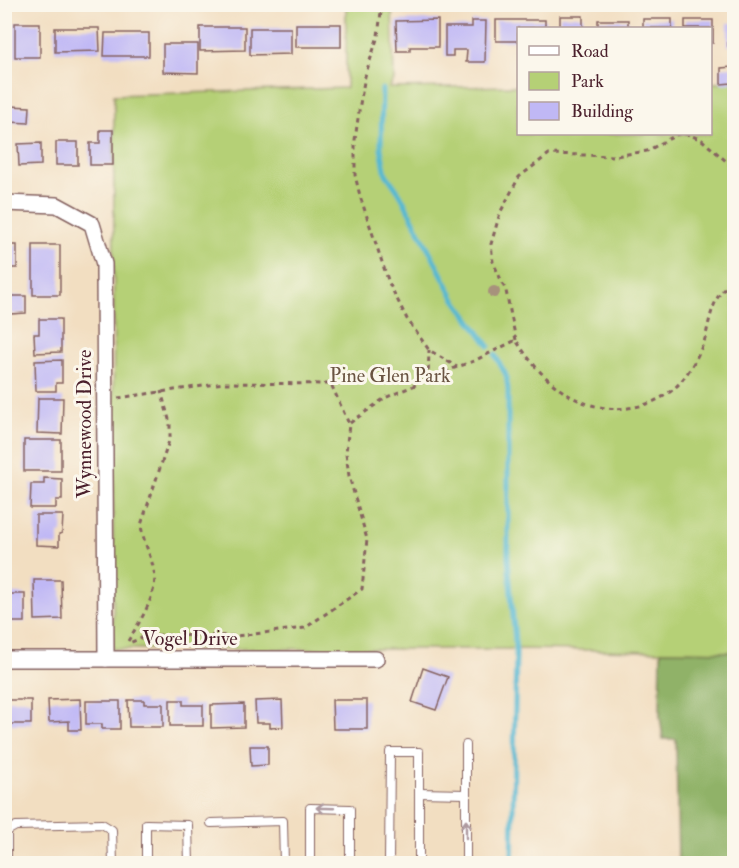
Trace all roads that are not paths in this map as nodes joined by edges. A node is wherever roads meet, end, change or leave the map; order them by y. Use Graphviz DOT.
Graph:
graph roads {
  1 [pos="4,203"];
  2 [pos="4,659"];
  3 [pos="106,659"];
  4 [pos="376,659"];
  5 [pos="466,745"];
  6 [pos="419,793"];
  7 [pos="466,794"];
  8 [pos="212,823"];
  9 [pos="7,864"];
  10 [pos="113,864"];
  11 [pos="146,864"];
  12 [pos="189,864"];
  13 [pos="284,864"];
  14 [pos="310,864"];
  15 [pos="350,864"];
  16 [pos="389,864"];
  17 [pos="419,864"];
  18 [pos="466,864"];
  1 -- 3 [label="street, Wynnewood Drive"];
  2 -- 3 [label="street, Vogel Drive"];
  3 -- 4 [label="street, Vogel Drive"];
  5 -- 7 [label="lane"];
  6 -- 7 [label="lane"];
  6 -- 16 [label="lane"];
  6 -- 17 [label="lane"];
  18 -- 7 [label="lane, one-way"];
  8 -- 13 [label="lane"];
  9 -- 10 [label="lane"];
  11 -- 12 [label="lane"];
  15 -- 14 [label="lane, one-way"];
}
